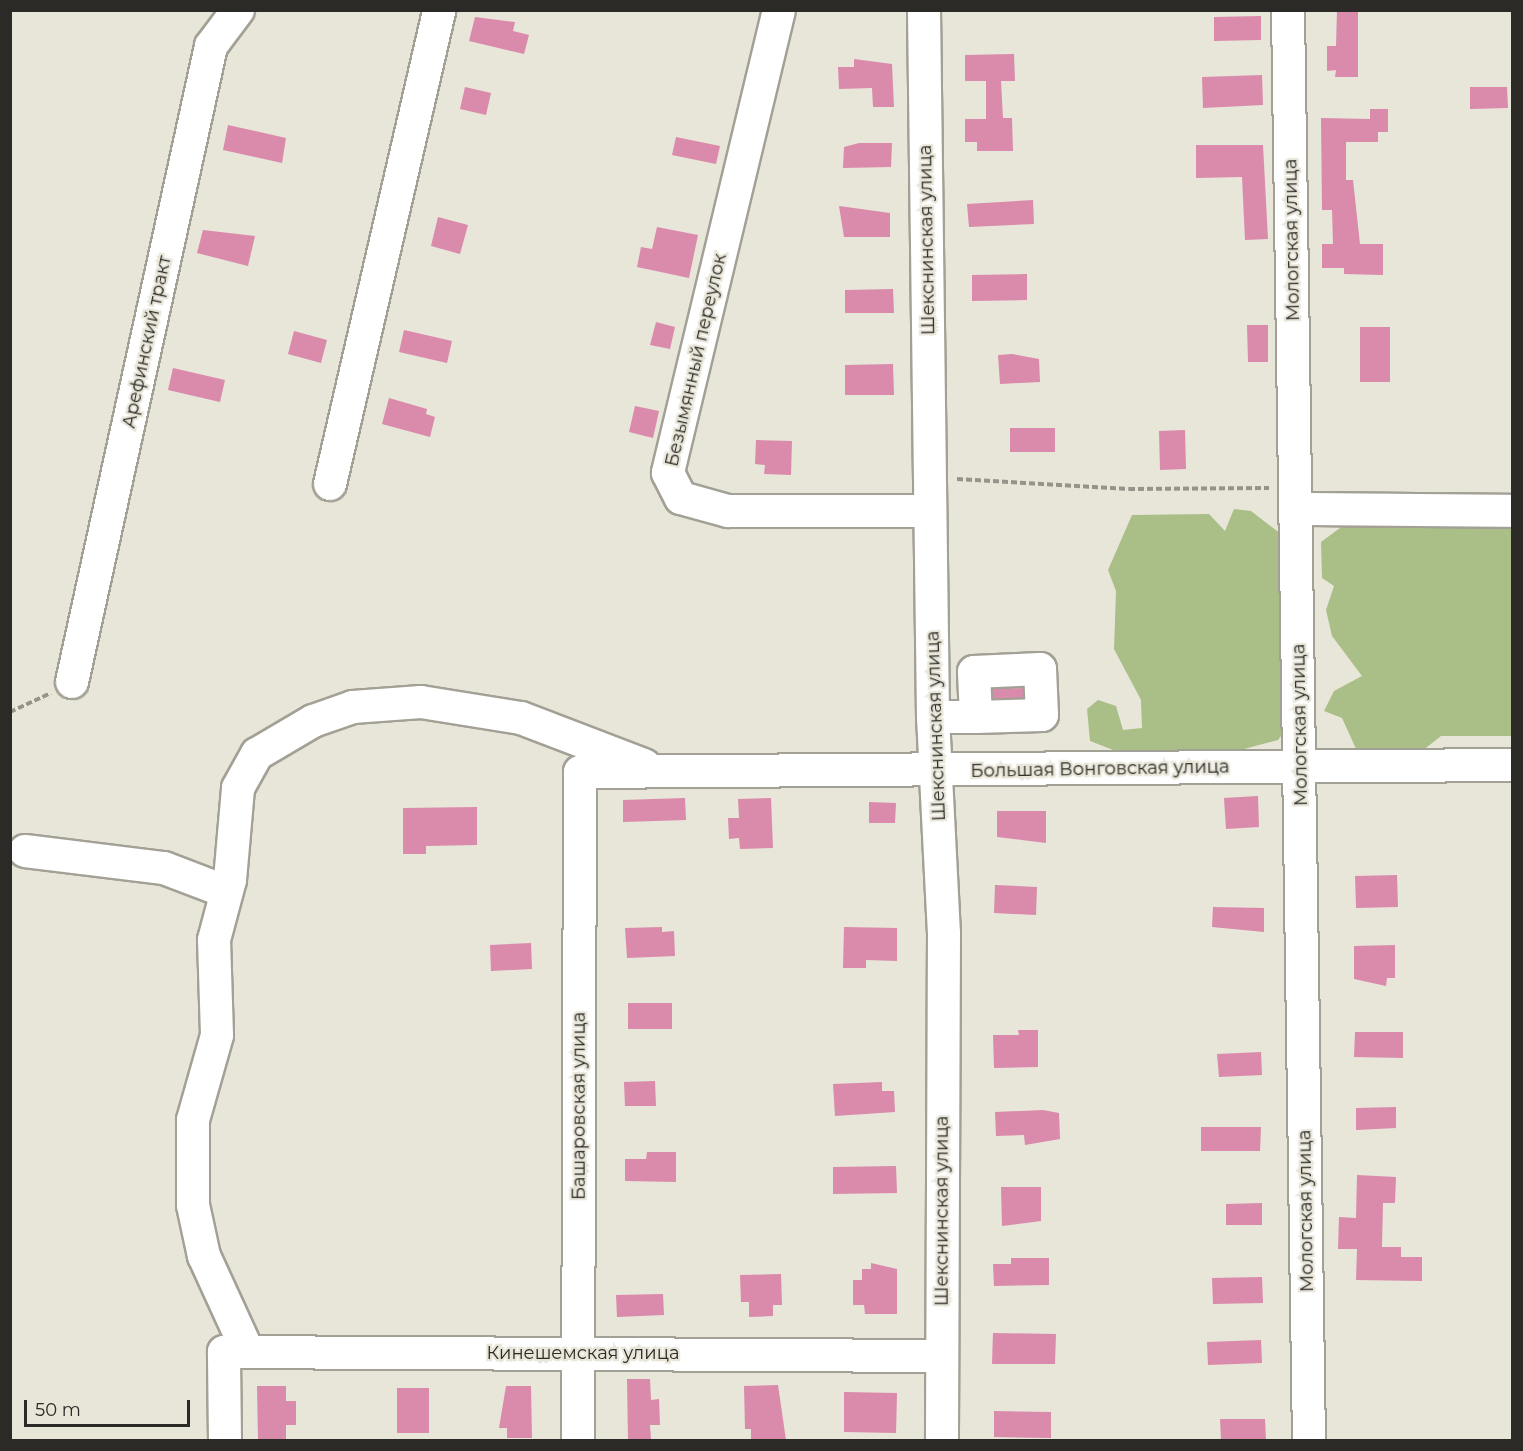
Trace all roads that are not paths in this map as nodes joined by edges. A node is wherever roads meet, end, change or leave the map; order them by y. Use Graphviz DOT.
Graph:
graph roads {
  1 [pos="238,10"];
  2 [pos="439,10"];
  3 [pos="779,10"];
  4 [pos="924,10"];
  5 [pos="1288,10"];
  6 [pos="330,484"];
  7 [pos="1296,498"];
  8 [pos="930,511"];
  9 [pos="1512,511"];
  10 [pos="72,682"];
  11 [pos="933,717"];
  12 [pos="976,717"];
  13 [pos="1512,765"];
  14 [pos="1301,766"];
  15 [pos="937,770"];
  16 [pos="660,771"];
  17 [pos="580,772"];
  18 [pos="25,851"];
  19 [pos="226,892"];
  20 [pos="236,1352"];
  21 [pos="578,1352"];
  22 [pos="941,1356"];
  23 [pos="225,1440"];
  24 [pos="579,1440"];
  25 [pos="942,1440"];
  26 [pos="1309,1440"];
  1 -- 10 [label="street, Арефинский тракт"];
  2 -- 6 [label="street"];
  3 -- 8 [label="street, Безымянный переулок"];
  4 -- 8 [label="street, Шекснинская улица"];
  5 -- 7 [label="street, Мологская улица"];
  7 -- 9 [label="street"];
  7 -- 14 [label="street, Мологская улица"];
  8 -- 11 [label="street, Шекснинская улица"];
  11 -- 12 [label="street"];
  11 -- 15 [label="street, Шекснинская улица"];
  13 -- 14 [label="street, Большая Вонговская улица"];
  14 -- 15 [label="street, Большая Вонговская улица"];
  14 -- 26 [label="street, Мологская улица"];
  15 -- 16 [label="street, Большая Вонговская улица"];
  15 -- 22 [label="street, Шекснинская улица"];
  16 -- 17 [label="street, Большая Вонговская улица"];
  16 -- 19 [label="street"];
  17 -- 21 [label="street, Башаровская улица"];
  18 -- 19 [label="street"];
  19 -- 20 [label="street"];
  20 -- 21 [label="street, Кинешемская улица"];
  20 -- 23 [label="street"];
  21 -- 22 [label="street, Кинешемская улица"];
  21 -- 24 [label="street, Башаровская улица"];
  22 -- 25 [label="street, Шекснинская улица"];
}
